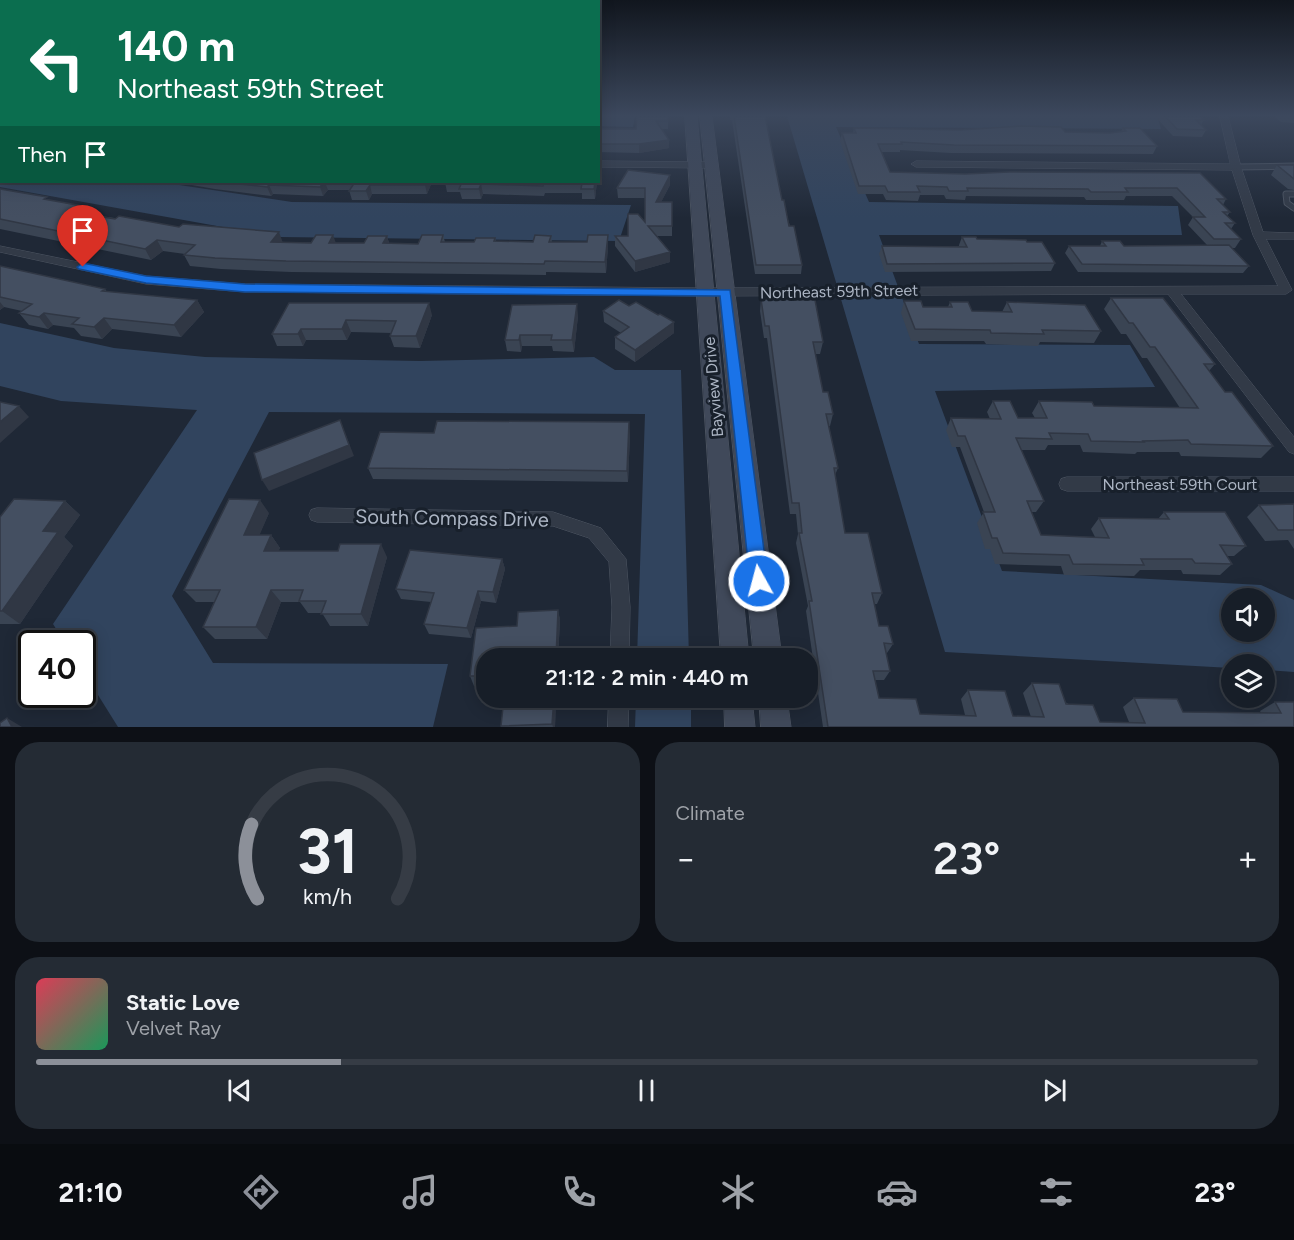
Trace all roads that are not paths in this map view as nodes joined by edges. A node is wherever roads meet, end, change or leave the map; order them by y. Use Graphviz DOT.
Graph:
graph roads {
  1 [pos="694,150"];
  2 [pos="710,150"];
  3 [pos="1232,150"];
  4 [pos="600,164"];
  5 [pos="916,164"];
  6 [pos="695,165"];
  7 [pos="712,165"];
  8 [pos="1294,166"];
  9 [pos="1236,167"];
  10 [pos="1294,194"];
  11 [pos="1294,208"];
  12 [pos="700,224"];
  13 [pos="718,225"];
  14 [pos="1259,235"];
  15 [pos="1294,236"];
  16 [pos="0,249"];
  17 [pos="1172,291"];
  18 [pos="716,292"];
  19 [pos="712,376"];
  20 [pos="736,376"];
  21 [pos="1294,448"];
  22 [pos="1067,484"];
  23 [pos="1294,484"];
  24 [pos="721,489"];
  25 [pos="749,490"];
  26 [pos="317,515"];
  27 [pos="620,648"];
  28 [pos="735,648"];
  29 [pos="767,648"];
  30 [pos="619,708"];
  31 [pos="739,708"];
  32 [pos="774,708"];
  33 [pos="618,727"];
  34 [pos="740,727"];
  35 [pos="776,727"];
  1 -- 6 [label="street, Bayview Drive"];
  2 -- 7 [label="street, Bayview Drive"];
  3 -- 9 [label="street"];
  4 -- 6 [label="street"];
  5 -- 9 [label="street"];
  6 -- 7 [label="street"];
  6 -- 12 [label="street, Bayview Drive"];
  7 -- 13 [label="street, Bayview Drive"];
  8 -- 9 [label="lane"];
  9 -- 14 [label="street"];
  10 -- 11 [label="lane"];
  12 -- 13 [label="street"];
  12 -- 18 [label="street, Bayview Drive"];
  13 -- 18 [label="street, Bayview Drive"];
  14 -- 15 [label="street"];
  14 -- 17 [label="street, Northeast 59th Street"];
  16 -- 18 [label="street, Northeast 59th Street"];
  17 -- 18 [label="street, Northeast 59th Street"];
  17 -- 21 [label="street"];
  18 -- 19 [label="street, Bayview Drive"];
  18 -- 20 [label="street, Bayview Drive"];
  19 -- 20 [label="street"];
  19 -- 24 [label="street, Bayview Drive"];
  20 -- 25 [label="street, Bayview Drive"];
  22 -- 23 [label="street, Northeast 59th Court"];
  24 -- 25 [label="street"];
  24 -- 28 [label="street, Bayview Drive"];
  25 -- 29 [label="street, Bayview Drive"];
  26 -- 27 [label="street, South Compass Drive"];
  30 -- 33 [label="street"];
  31 -- 34 [label="street"];
  32 -- 35 [label="street"];
}
